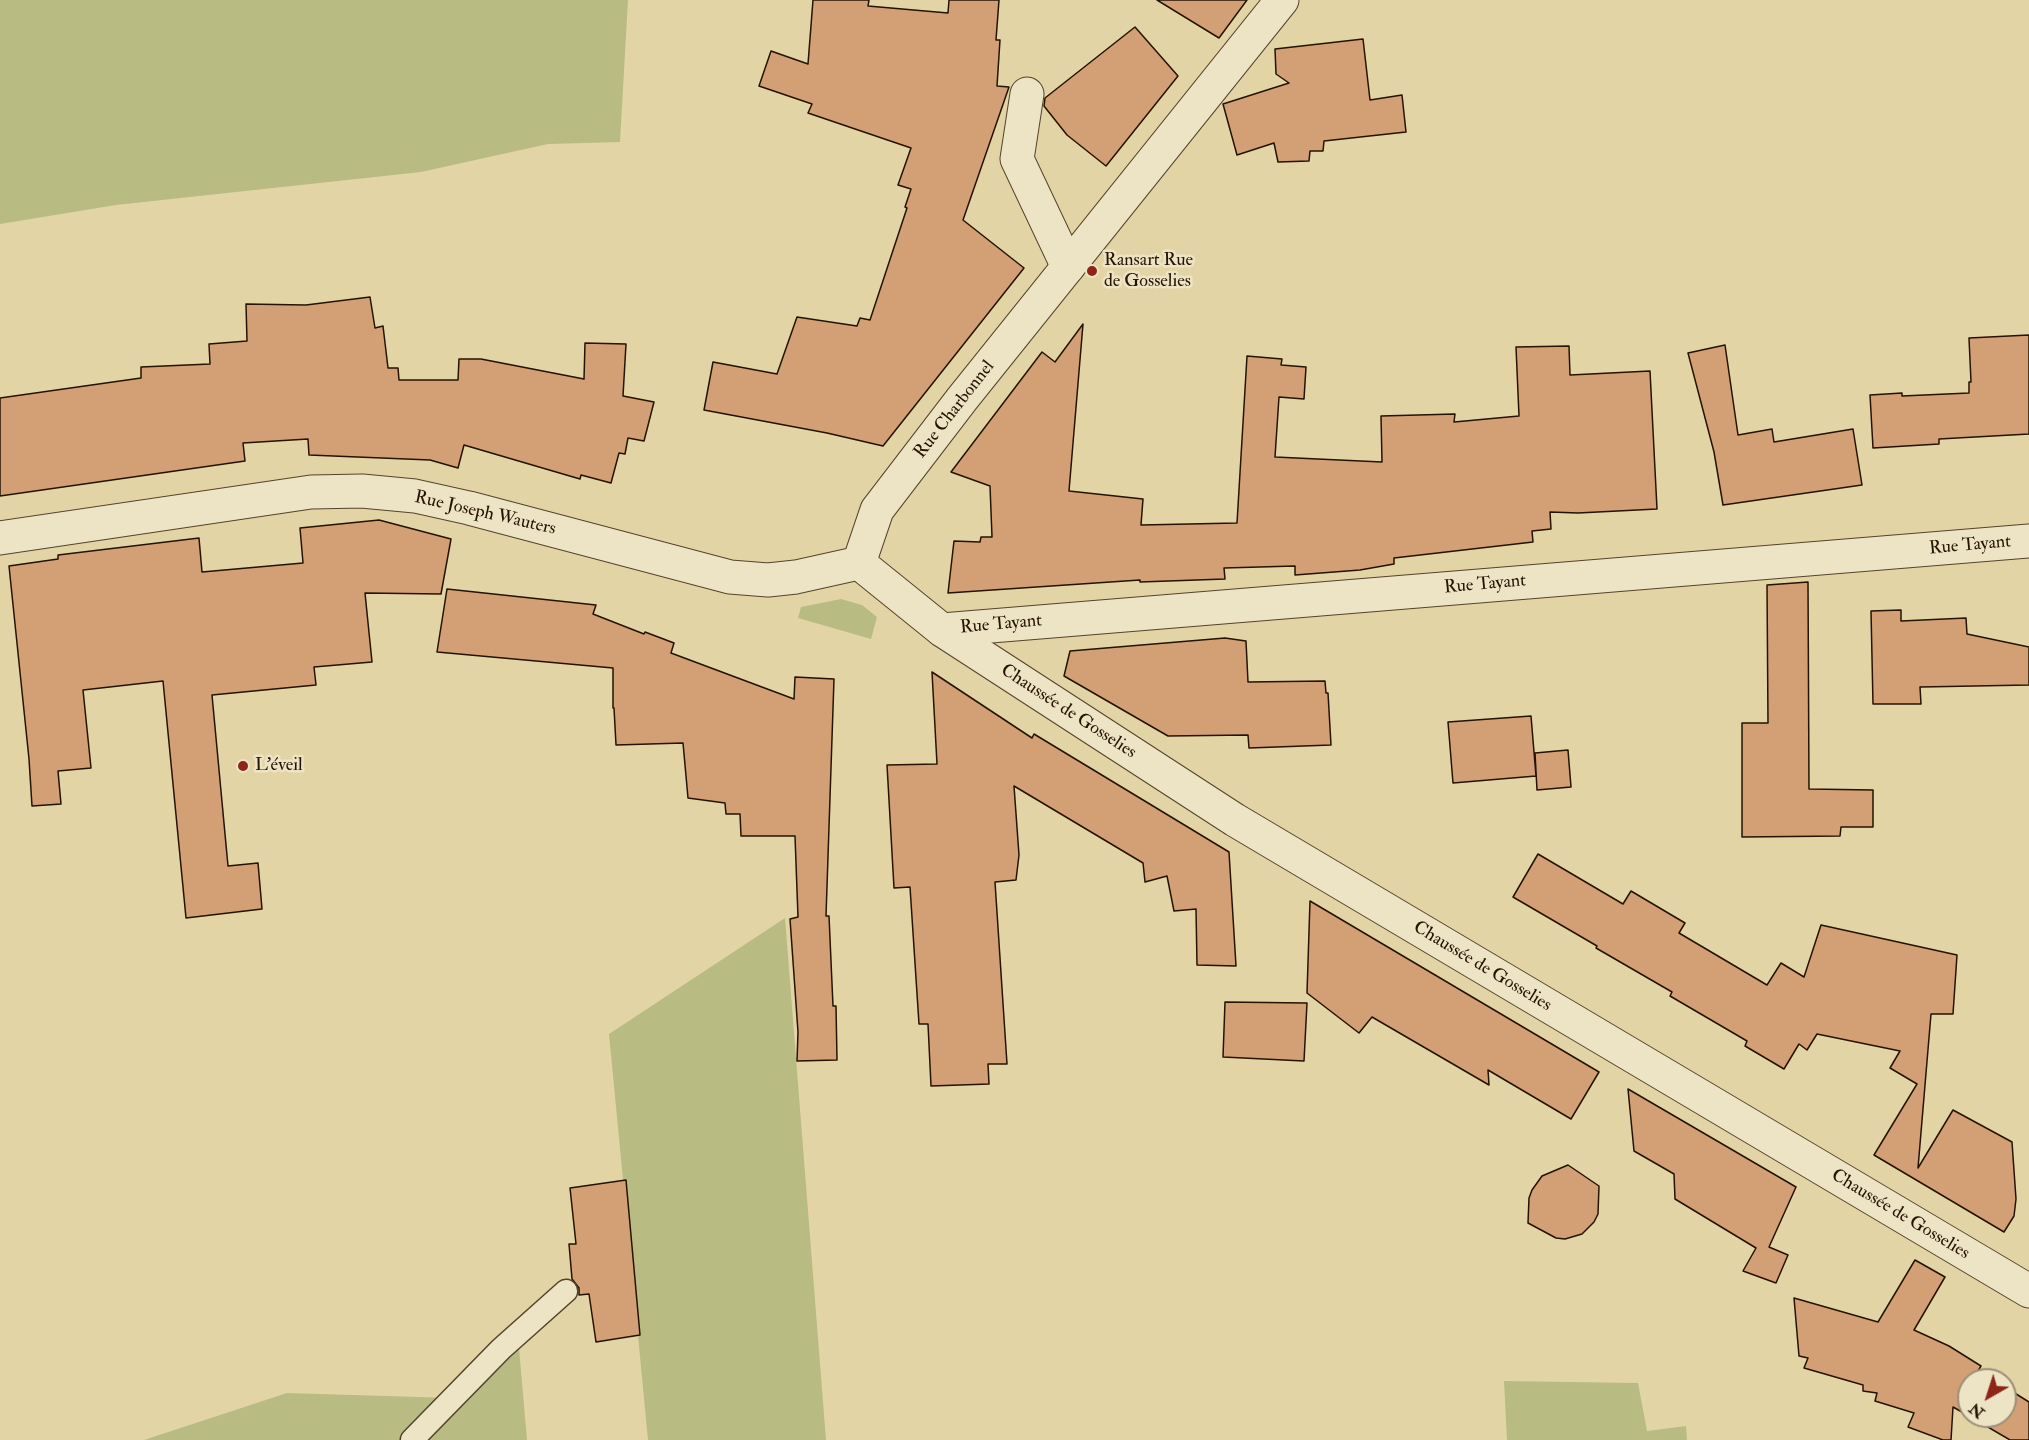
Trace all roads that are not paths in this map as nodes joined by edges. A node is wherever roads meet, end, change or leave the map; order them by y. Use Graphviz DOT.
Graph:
graph roads {
  1 [pos="1282,0"];
  2 [pos="1027,94"];
  3 [pos="1068,267"];
  4 [pos="0,538"];
  5 [pos="2029,541"];
  6 [pos="859,563"];
  7 [pos="942,630"];
  8 [pos="566,1291"];
  9 [pos="2029,1291"];
  10 [pos="412,1440"];
  1 -- 3 [label="street, Rue Charbonnel"];
  2 -- 3 [label="street"];
  3 -- 6 [label="street, Rue Charbonnel"];
  4 -- 6 [label="street, Rue Joseph Wauters"];
  5 -- 7 [label="street, Rue Tayant"];
  6 -- 7 [label="street"];
  7 -- 9 [label="street, Chaussée de Gosselies"];
  8 -- 10 [label="lane"];
}
